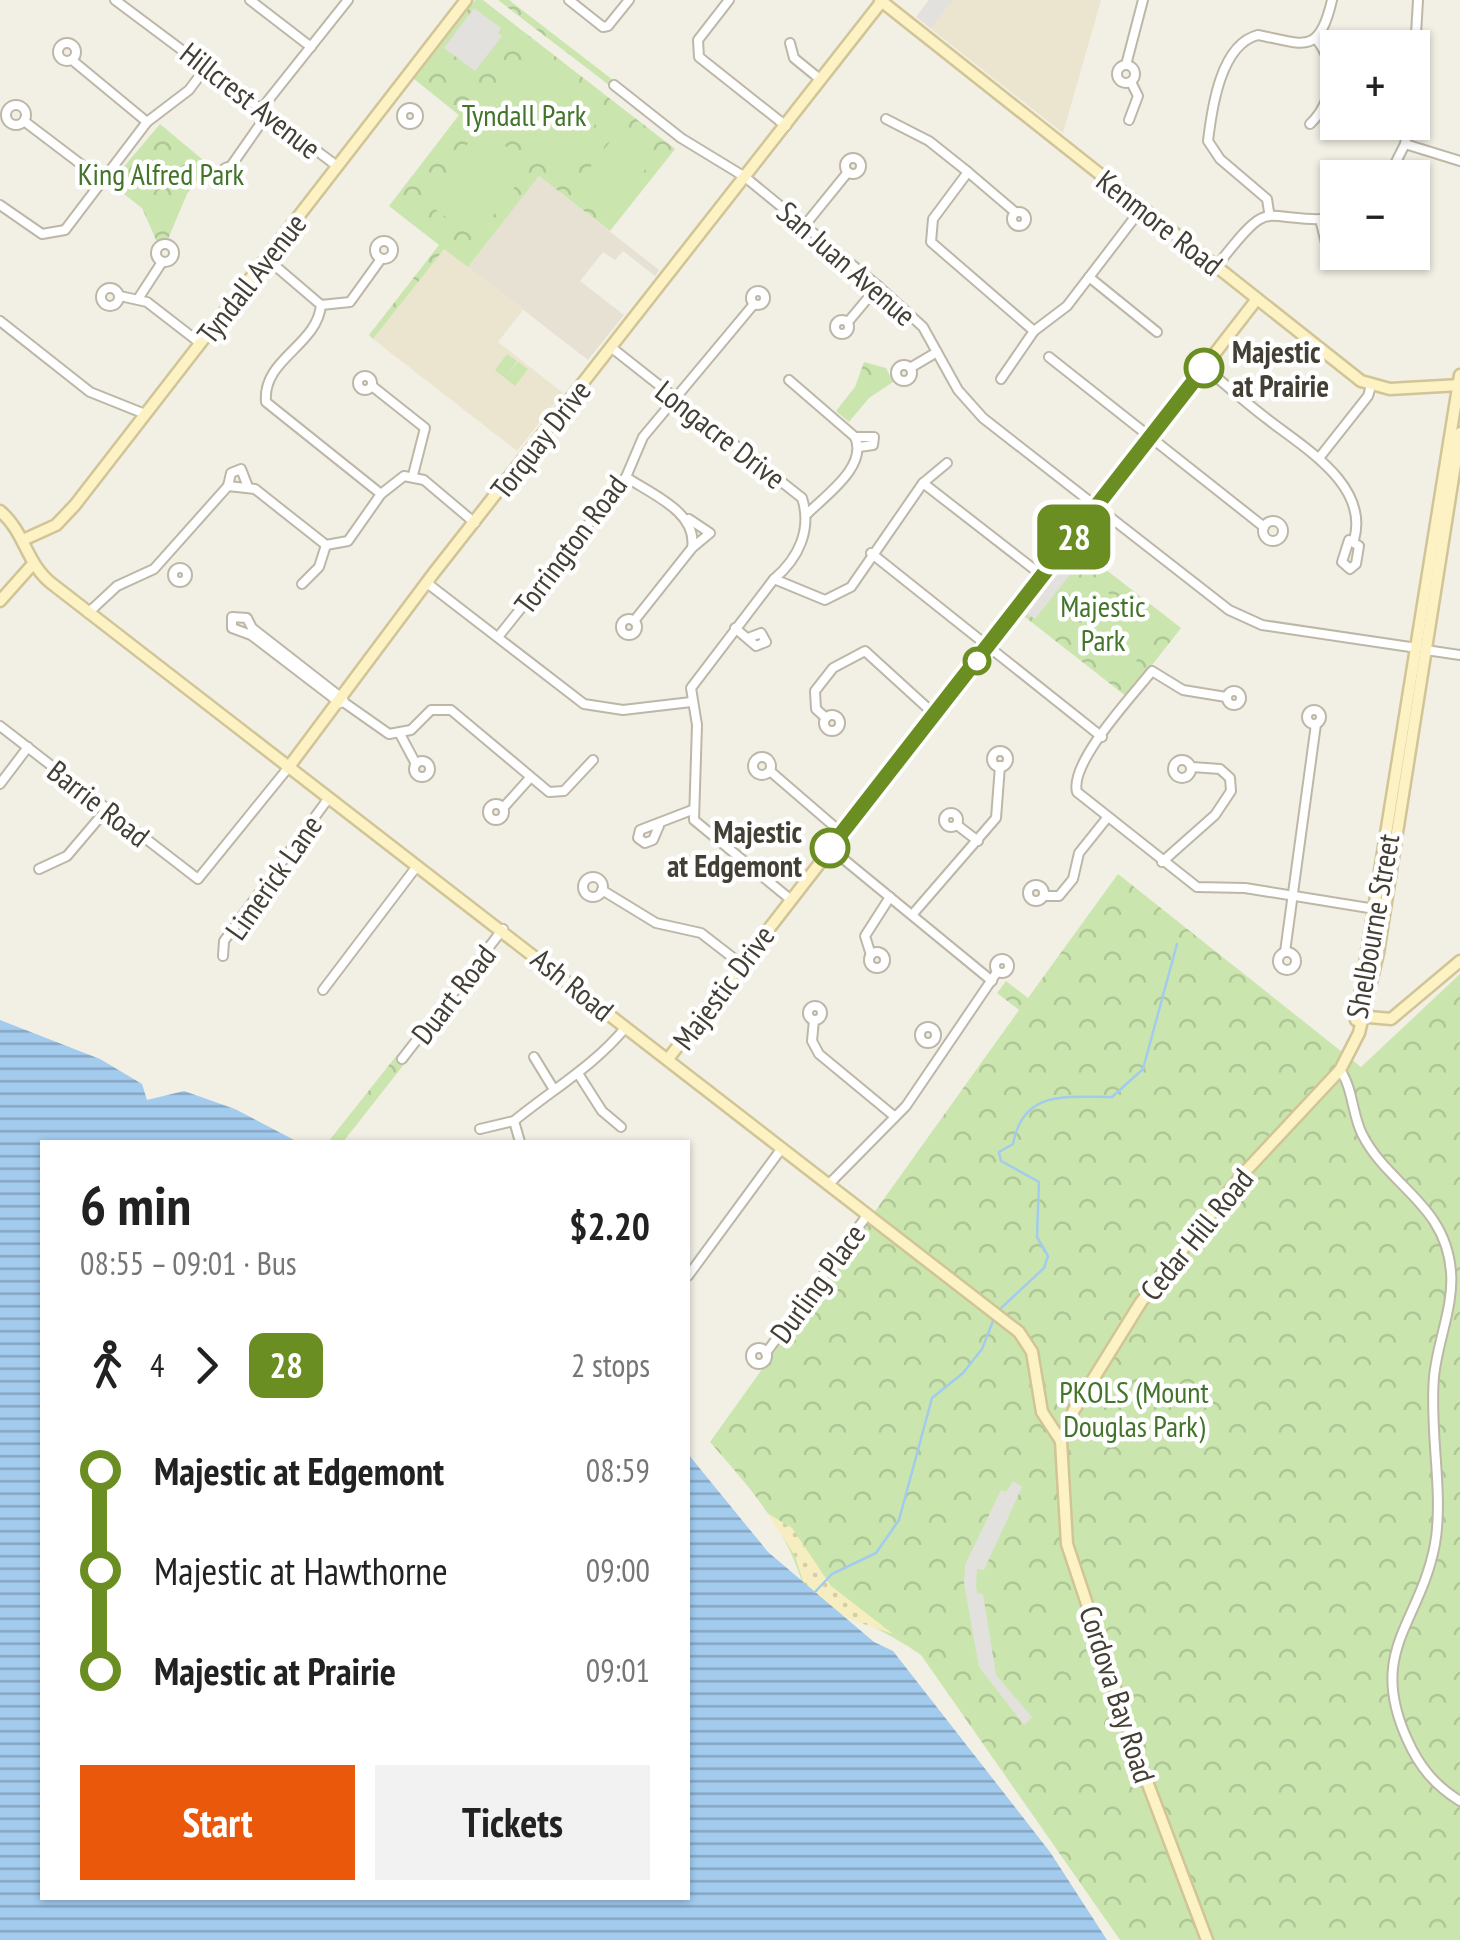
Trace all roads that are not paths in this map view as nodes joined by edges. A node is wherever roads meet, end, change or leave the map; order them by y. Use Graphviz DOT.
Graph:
graph roads {
  1 [pos="115,0"];
  2 [pos="250,0"];
  3 [pos="348,0"];
  4 [pos="466,0"];
  5 [pos="569,0"];
  6 [pos="628,0"];
  7 [pos="729,0"];
  8 [pos="882,0"];
  9 [pos="1143,0"];
  10 [pos="1332,0"];
  11 [pos="1418,0"];
  12 [pos="1416,30"];
  13 [pos="1316,39"];
  14 [pos="790,42"];
  15 [pos="310,47"];
  16 [pos="72,60"];
  17 [pos="1126,65"];
  18 [pos="207,66"];
  19 [pos="820,80"];
  20 [pos="1131,82"];
  21 [pos="614,85"];
  22 [pos="388,100"];
  23 [pos="265,111"];
  24 [pos="403,111"];
  25 [pos="886,118"];
  26 [pos="1129,120"];
  27 [pos="24,121"];
  28 [pos="147,122"];
  29 [pos="1310,124"];
  30 [pos="786,126"];
  31 [pos="1406,140"];
  32 [pos="1405,144"];
  33 [pos="1397,160"];
  34 [pos="1460,161"];
  35 [pos="230,166"];
  36 [pos="338,166"];
  37 [pos="848,172"];
  38 [pos="968,172"];
  39 [pos="745,177"];
  40 [pos="102,181"];
  41 [pos="0,205"];
  42 [pos="1142,208"];
  43 [pos="1015,212"];
  44 [pos="1269,212"];
  45 [pos="1320,219"];
  46 [pos="804,225"];
  47 [pos="266,258"];
  48 [pos="381,260"];
  49 [pos="162,262"];
  50 [pos="1216,266"];
  51 [pos="1089,277"];
  52 [pos="878,286"];
  53 [pos="120,296"];
  54 [pos="138,299"];
  55 [pos="1257,299"];
  56 [pos="321,304"];
  57 [pos="754,304"];
  58 [pos="0,321"];
  59 [pos="848,322"];
  60 [pos="1034,331"];
  61 [pos="1157,332"];
  62 [pos="200,343"];
  63 [pos="612,348"];
  64 [pos="938,352"];
  65 [pos="1049,358"];
  66 [pos="1204,367"];
  67 [pos="910,368"];
  68 [pos="1001,379"];
  69 [pos="790,380"];
  70 [pos="1459,382"];
  71 [pos="372,386"];
  72 [pos="1370,386"];
  73 [pos="674,399"];
  74 [pos="145,414"];
  75 [pos="1460,433"];
  76 [pos="1150,438"];
  77 [pos="1319,458"];
  78 [pos="947,463"];
  79 [pos="413,475"];
  80 [pos="626,477"];
  81 [pos="924,483"];
  82 [pos="228,486"];
  83 [pos="248,486"];
  84 [pos="381,494"];
  85 [pos="1098,506"];
  86 [pos="0,511"];
  87 [pos="807,514"];
  88 [pos="685,517"];
  89 [pos="475,522"];
  90 [pos="1264,527"];
  91 [pos="23,540"];
  92 [pos="1354,540"];
  93 [pos="326,545"];
  94 [pos="692,548"];
  95 [pos="871,553"];
  96 [pos="164,560"];
  97 [pos="32,564"];
  98 [pos="174,570"];
  99 [pos="1044,577"];
  100 [pos="774,579"];
  101 [pos="427,582"];
  102 [pos="302,584"];
  103 [pos="0,601"];
  104 [pos="88,613"];
  105 [pos="634,621"];
  106 [pos="735,628"];
  107 [pos="498,638"];
  108 [pos="748,638"];
  109 [pos="989,646"];
  110 [pos="1422,649"];
  111 [pos="1460,655"];
  112 [pos="1226,697"];
  113 [pos="342,701"];
  114 [pos="692,702"];
  115 [pos="933,713"];
  116 [pos="826,718"];
  117 [pos="1316,724"];
  118 [pos="0,726"];
  119 [pos="400,734"];
  120 [pos="1102,738"];
  121 [pos="28,748"];
  122 [pos="593,760"];
  123 [pos="416,764"];
  124 [pos="1000,766"];
  125 [pos="1192,767"];
  126 [pos="288,768"];
  127 [pos="770,771"];
  128 [pos="529,778"];
  129 [pos="0,784"];
  130 [pos="328,800"];
  131 [pos="502,808"];
  132 [pos="106,810"];
  133 [pos="692,810"];
  134 [pos="1107,818"];
  135 [pos="957,825"];
  136 [pos="659,826"];
  137 [pos="843,834"];
  138 [pos="978,841"];
  139 [pos="830,848"];
  140 [pos="1162,862"];
  141 [pos="416,866"];
  142 [pos="39,869"];
  143 [pos="198,879"];
  144 [pos="602,890"];
  145 [pos="1292,894"];
  146 [pos="1044,896"];
  147 [pos="890,898"];
  148 [pos="790,899"];
  149 [pos="1380,910"];
  150 [pos="912,916"];
  151 [pos="504,930"];
  152 [pos="1284,952"];
  153 [pos="872,955"];
  154 [pos="222,956"];
  155 [pos="1460,961"];
  156 [pos="740,964"];
  157 [pos="322,990"];
  158 [pos="1360,1017"];
  159 [pos="814,1020"];
  160 [pos="626,1027"];
  161 [pos="934,1040"];
  162 [pos="1354,1043"];
  163 [pos="947,1049"];
  164 [pos="534,1057"];
  165 [pos="402,1059"];
  166 [pos="668,1059"];
  167 [pos="1340,1070"];
  168 [pos="579,1075"];
  169 [pos="553,1088"];
  170 [pos="894,1116"];
  171 [pos="514,1120"];
  172 [pos="622,1127"];
  173 [pos="480,1130"];
  174 [pos="519,1140"];
  175 [pos="782,1148"];
  176 [pos="830,1184"];
  177 [pos="868,1214"];
  178 [pos="690,1273"];
  179 [pos="766,1353"];
  180 [pos="1061,1441"];
  181 [pos="1460,1801"];
  182 [pos="1207,1940"];
  1 -- 18 [label="street, Hillcrest Avenue"];
  2 -- 15 [label="street"];
  3 -- 15 [label="street"];
  4 -- 22 [label="street, Tyndall Avenue"];
  5 -- 6 [label="street"];
  7 -- 30 [label="street"];
  8 -- 19 [label="street, Torquay Drive"];
  8 -- 42 [label="street, Kenmore Road"];
  9 -- 17 [label="street"];
  10 -- 13 [label="street"];
  11 -- 12 [label="street"];
  13 -- 29 [label="street"];
  13 -- 44 [label="street"];
  14 -- 19 [label="street"];
  15 -- 23 [label="street"];
  16 -- 28 [label="street"];
  17 -- 20 [label="street"];
  17 -- 20 [label="street"];
  18 -- 23 [label="street, Hillcrest Avenue"];
  18 -- 28 [label="street"];
  19 -- 30 [label="street, Torquay Drive"];
  20 -- 26 [label="street"];
  21 -- 39 [label="street, San Juan Avenue"];
  22 -- 24 [label="street"];
  22 -- 36 [label="street, Tyndall Avenue"];
  23 -- 35 [label="street"];
  23 -- 36 [label="street, Hillcrest Avenue"];
  25 -- 38 [label="street"];
  27 -- 40 [label="street"];
  28 -- 40 [label="street"];
  30 -- 39 [label="street, Torquay Drive"];
  31 -- 32 [label="street"];
  32 -- 33 [label="street"];
  32 -- 34 [label="street"];
  36 -- 47 [label="street, Tyndall Avenue"];
  37 -- 46 [label="street"];
  38 -- 43 [label="street"];
  38 -- 60 [label="street"];
  39 -- 46 [label="street, San Juan Avenue"];
  39 -- 63 [label="street, Torquay Drive"];
  40 -- 41 [label="street"];
  42 -- 50 [label="street, Kenmore Road"];
  42 -- 51 [label="street"];
  44 -- 45 [label="street"];
  44 -- 50 [label="street"];
  46 -- 52 [label="street, San Juan Avenue"];
  47 -- 56 [label="street"];
  47 -- 62 [label="street, Tyndall Avenue"];
  48 -- 56 [label="street"];
  49 -- 54 [label="street"];
  50 -- 55 [label="street, Kenmore Road"];
  51 -- 60 [label="street"];
  51 -- 61 [label="street"];
  52 -- 59 [label="street"];
  52 -- 64 [label="street, San Juan Avenue"];
  53 -- 54 [label="street"];
  54 -- 62 [label="street"];
  55 -- 66 [label="street, Majestic Drive"];
  55 -- 72 [label="street, Kenmore Road"];
  56 -- 84 [label="street"];
  57 -- 73 [label="street, Torrington Road"];
  58 -- 74 [label="street"];
  60 -- 68 [label="street"];
  62 -- 74 [label="street, Tyndall Avenue"];
  63 -- 73 [label="street, Longacre Drive"];
  63 -- 89 [label="street, Torquay Drive"];
  64 -- 67 [label="street"];
  64 -- 85 [label="street, San Juan Avenue"];
  65 -- 76 [label="street"];
  66 -- 76 [label="street, Majestic Drive"];
  66 -- 77 [label="street"];
  69 -- 87 [label="street"];
  70 -- 72 [label="street"];
  70 -- 110 [label="street, Shelbourne Street"];
  71 -- 79 [label="street"];
  72 -- 77 [label="street"];
  73 -- 80 [label="street, Torrington Road"];
  73 -- 87 [label="street, Longacre Drive"];
  74 -- 91 [label="street, Tyndall Avenue"];
  75 -- 110 [label="street, Shelbourne Street"];
  76 -- 85 [label="street, Majestic Drive"];
  76 -- 90 [label="street"];
  77 -- 92 [label="street"];
  78 -- 81 [label="street"];
  79 -- 84 [label="street"];
  79 -- 89 [label="street"];
  80 -- 88 [label="street"];
  80 -- 107 [label="street, Torrington Road"];
  81 -- 95 [label="street"];
  81 -- 99 [label="street"];
  82 -- 83 [label="street"];
  82 -- 83 [label="street"];
  82 -- 96 [label="street"];
  83 -- 93 [label="street"];
  84 -- 93 [label="street"];
  85 -- 99 [label="street, Majestic Drive"];
  85 -- 110 [label="street, San Juan Avenue"];
  86 -- 91 [label="street"];
  87 -- 100 [label="street, Longacre Drive"];
  88 -- 94 [label="street"];
  88 -- 94 [label="street"];
  89 -- 101 [label="street, Torquay Drive"];
  91 -- 97 [label="street"];
  93 -- 102 [label="street"];
  94 -- 105 [label="street"];
  95 -- 100 [label="street"];
  95 -- 109 [label="street"];
  96 -- 98 [label="street"];
  96 -- 104 [label="street"];
  97 -- 103 [label="street"];
  97 -- 104 [label="street, Ash Road"];
  99 -- 109 [label="street, Majestic Drive"];
  100 -- 106 [label="street, Longacre Drive"];
  101 -- 107 [label="street"];
  101 -- 113 [label="street, Torquay Drive"];
  104 -- 126 [label="street, Ash Road"];
  106 -- 108 [label="street"];
  106 -- 114 [label="street, Longacre Drive"];
  107 -- 114 [label="street"];
  109 -- 115 [label="street, Majestic Drive"];
  109 -- 120 [label="street"];
  110 -- 111 [label="street, San Juan Avenue"];
  110 -- 149 [label="street, Shelbourne Street"];
  112 -- 120 [label="street"];
  113 -- 113 [label="street"];
  113 -- 119 [label="street"];
  113 -- 126 [label="street, Torquay Drive"];
  114 -- 133 [label="street, Longacre Drive"];
  115 -- 116 [label="street"];
  115 -- 137 [label="street, Majestic Drive"];
  117 -- 145 [label="street"];
  118 -- 121 [label="street, Barrie Road"];
  119 -- 123 [label="street"];
  119 -- 128 [label="street"];
  120 -- 134 [label="street"];
  121 -- 129 [label="street"];
  121 -- 132 [label="street, Barrie Road"];
  122 -- 128 [label="street"];
  124 -- 138 [label="street"];
  125 -- 140 [label="street"];
  126 -- 130 [label="street, Ash Road"];
  126 -- 143 [label="street, Torquay Drive"];
  127 -- 137 [label="street"];
  128 -- 131 [label="street"];
  130 -- 141 [label="street, Ash Road"];
  130 -- 154 [label="street, Limerick Lane"];
  132 -- 142 [label="street"];
  132 -- 143 [label="street, Barrie Road"];
  133 -- 136 [label="street"];
  133 -- 148 [label="street"];
  134 -- 140 [label="street"];
  134 -- 146 [label="street"];
  135 -- 138 [label="street"];
  137 -- 139 [label="street, Majestic Drive"];
  138 -- 150 [label="street"];
  139 -- 147 [label="street"];
  139 -- 148 [label="street, Majestic Drive"];
  140 -- 145 [label="street"];
  141 -- 151 [label="street, Ash Road"];
  141 -- 157 [label="street"];
  144 -- 156 [label="street"];
  145 -- 149 [label="street"];
  145 -- 152 [label="street"];
  147 -- 150 [label="street"];
  147 -- 153 [label="street"];
  148 -- 156 [label="street, Majestic Drive"];
  149 -- 158 [label="street, Shelbourne Street"];
  150 -- 163 [label="street"];
  151 -- 160 [label="street, Ash Road"];
  151 -- 165 [label="street, Duart Road"];
  155 -- 158 [label="street"];
  156 -- 166 [label="street, Majestic Drive"];
  158 -- 162 [label="street, Shelbourne Street"];
  159 -- 170 [label="street"];
  160 -- 166 [label="street, Ash Road"];
  160 -- 168 [label="street"];
  161 -- 163 [label="street"];
  162 -- 167 [label="street, Cedar Hill Road"];
  163 -- 170 [label="street"];
  164 -- 169 [label="street"];
  166 -- 175 [label="street, Ash Road"];
  167 -- 180 [label="street, Cedar Hill Road"];
  167 -- 181 [label="street"];
  168 -- 169 [label="street"];
  168 -- 172 [label="street"];
  169 -- 171 [label="street"];
  170 -- 176 [label="street"];
  171 -- 173 [label="street"];
  171 -- 174 [label="street"];
  175 -- 176 [label="street, Ash Road"];
  175 -- 178 [label="street"];
  176 -- 177 [label="street, Ash Road"];
  177 -- 179 [label="street, Durling Place"];
  177 -- 180 [label="street, Ash Road"];
  180 -- 182 [label="street, Cordova Bay Road"];
}
